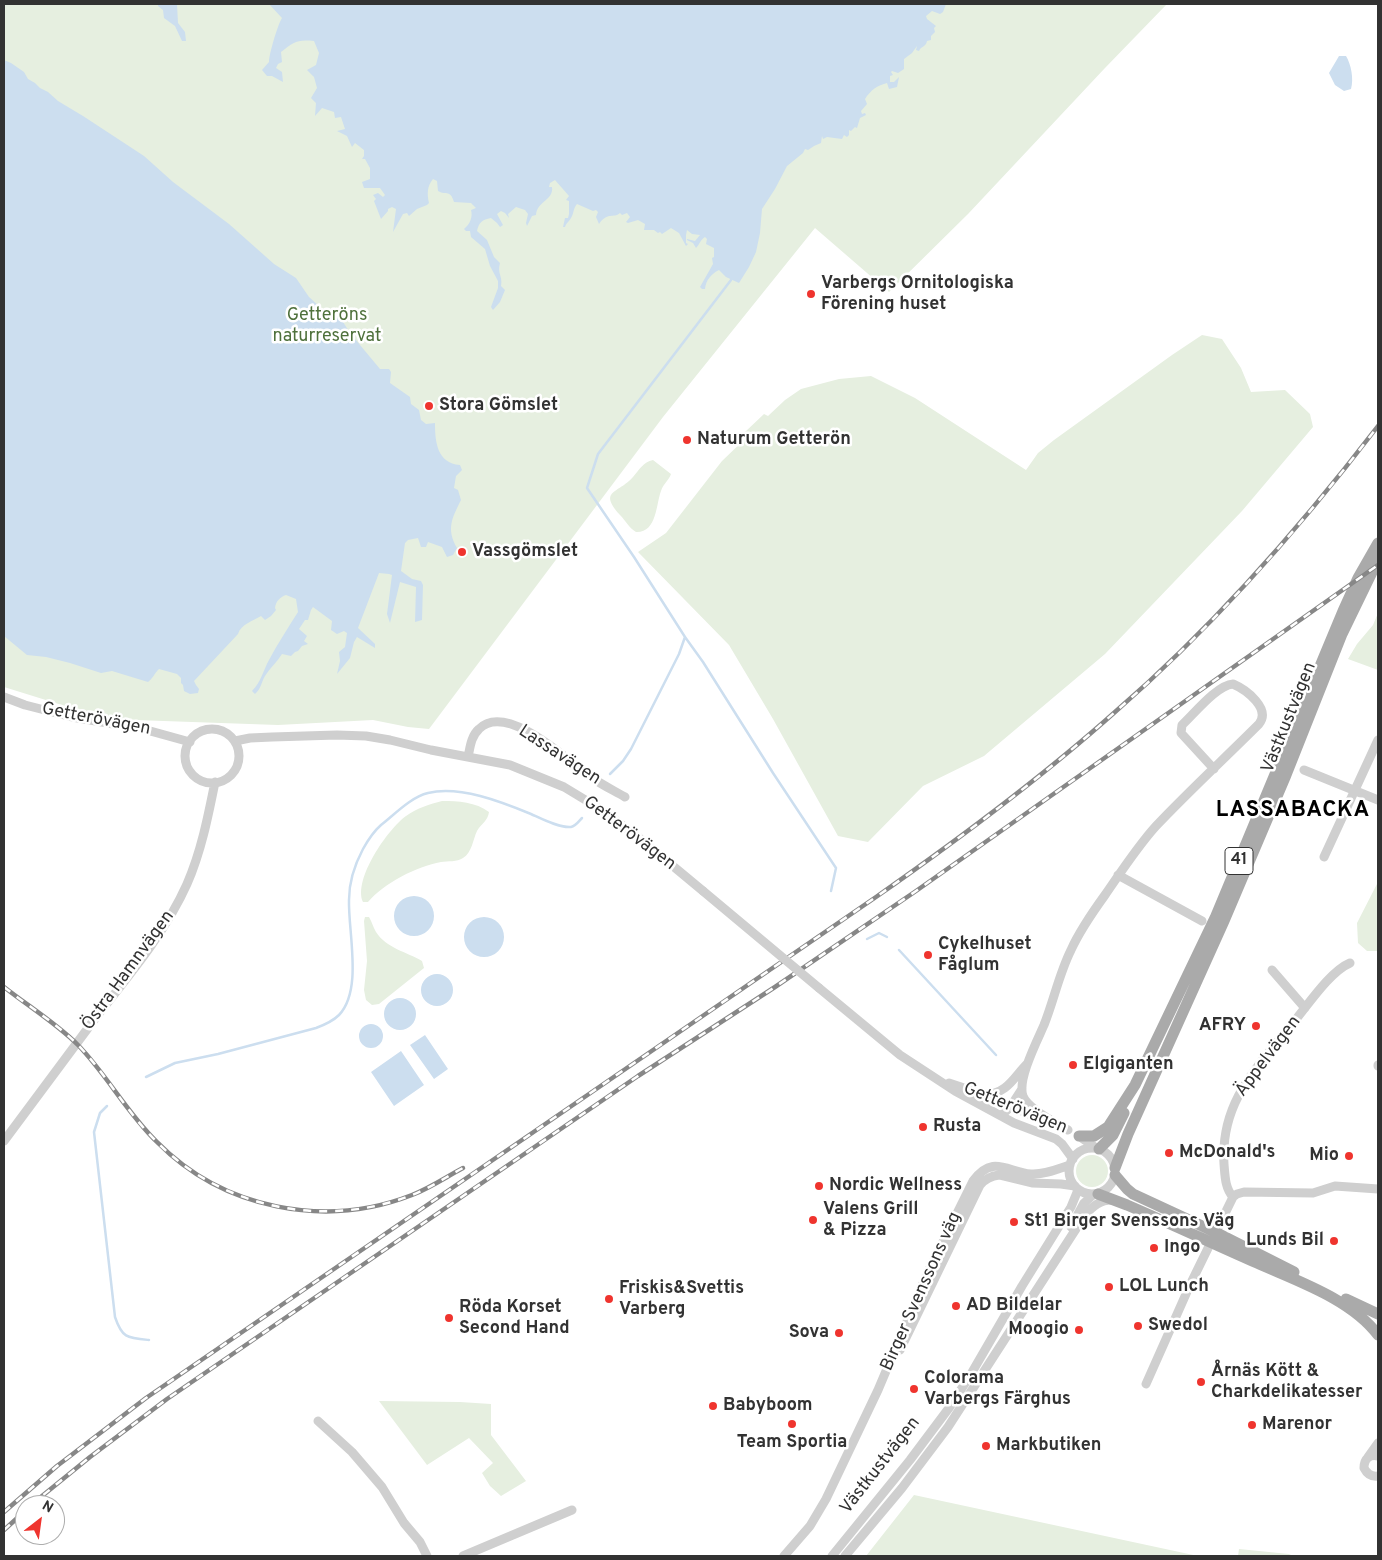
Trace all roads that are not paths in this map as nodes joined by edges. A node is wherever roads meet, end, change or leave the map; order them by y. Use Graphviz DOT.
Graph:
graph roads {
  1 [pos="1378,543"];
  2 [pos="1378,560"];
  3 [pos="4,697"];
  4 [pos="1378,740"];
  5 [pos="190,742"];
  6 [pos="235,742"];
  7 [pos="468,757"];
  8 [pos="1214,769"];
  9 [pos="1304,770"];
  10 [pos="216,782"];
  11 [pos="1355,791"];
  12 [pos="624,797"];
  13 [pos="1378,800"];
  14 [pos="1324,857"];
  15 [pos="1118,875"];
  16 [pos="1202,921"];
  17 [pos="1350,963"];
  18 [pos="1272,970"];
  19 [pos="1306,1008"];
  20 [pos="1027,1064"];
  21 [pos="931,1076"];
  22 [pos="1011,1084"];
  23 [pos="1135,1085"];
  24 [pos="1022,1089"];
  25 [pos="983,1094"];
  26 [pos="1006,1111"];
  27 [pos="1068,1130"];
  28 [pos="1079,1136"];
  29 [pos="4,1141"];
  30 [pos="1125,1143"];
  31 [pos="1098,1149"];
  32 [pos="1071,1162"];
  33 [pos="1115,1171"];
  34 [pos="1077,1188"];
  35 [pos="1378,1189"];
  36 [pos="1096,1194"];
  37 [pos="1233,1197"];
  38 [pos="1112,1200"];
  39 [pos="1178,1215"];
  40 [pos="1213,1237"];
  41 [pos="1054,1263"];
  42 [pos="1378,1314"];
  43 [pos="1378,1335"];
  44 [pos="1146,1384"];
  45 [pos="878,1390"];
  46 [pos="318,1421"];
  47 [pos="1378,1443"];
  48 [pos="1378,1456"];
  49 [pos="1368,1458"];
  50 [pos="1378,1476"];
  51 [pos="572,1510"];
  52 [pos="427,1556"];
  53 [pos="463,1556"];
  54 [pos="784,1556"];
  55 [pos="832,1556"];
  56 [pos="845,1556"];
  1 -- 23 [label="main road, Västkustvägen / 41"];
  2 -- 30 [label="main road, Västkustvägen / 41"];
  3 -- 5 [label="street, Getterövägen"];
  4 -- 11 [label="street"];
  5 -- 6 [label="street"];
  5 -- 10 [label="street"];
  6 -- 7 [label="street, Getterövägen"];
  6 -- 10 [label="street"];
  7 -- 12 [label="street, Lassavägen"];
  7 -- 21 [label="street, Getterövägen, bridge"];
  8 -- 8 [label="street"];
  8 -- 15 [label="street"];
  9 -- 11 [label="street"];
  10 -- 29 [label="street, Östra Hamnvägen"];
  11 -- 13 [label="street"];
  11 -- 14 [label="street"];
  15 -- 16 [label="street"];
  15 -- 20 [label="street"];
  17 -- 19 [label="street, Äppelvägen"];
  18 -- 19 [label="street"];
  19 -- 37 [label="street, Äppelvägen"];
  20 -- 22 [label="street"];
  20 -- 24 [label="street"];
  21 -- 25 [label="street, Getterövägen"];
  21 -- 26 [label="street, Getterövägen"];
  22 -- 25 [label="street"];
  22 -- 26 [label="street"];
  23 -- 28 [label="main road, Västkustvägen / 41"];
  23 -- 31 [label="main road, Västkustvägen / 41"];
  24 -- 26 [label="street"];
  24 -- 27 [label="street"];
  25 -- 26 [label="street, Getterövägen"];
  26 -- 27 [label="street, Getterövägen"];
  26 -- 32 [label="street, Getterövägen"];
  27 -- 28 [label="street, Getterövägen"];
  28 -- 31 [label="street, Getterövägen"];
  30 -- 33 [label="main road, 41"];
  30 -- 39 [label="main road"];
  31 -- 32 [label="street, 41"];
  31 -- 33 [label="street"];
  32 -- 34 [label="street"];
  32 -- 45 [label="street, Birger Svenssons väg"];
  33 -- 36 [label="street, 41"];
  33 -- 39 [label="main road"];
  34 -- 36 [label="street"];
  34 -- 45 [label="street, Birger Svenssons väg"];
  34 -- 55 [label="street, Västkustvägen"];
  35 -- 37 [label="street"];
  36 -- 38 [label="main road"];
  36 -- 41 [label="street, Västkustvägen"];
  37 -- 40 [label="street"];
  38 -- 40 [label="main road"];
  38 -- 41 [label="street, Västkustvägen"];
  39 -- 40 [label="main road"];
  40 -- 42 [label="main road"];
  40 -- 43 [label="main road"];
  40 -- 44 [label="street"];
  41 -- 56 [label="street, Västkustvägen"];
  45 -- 54 [label="street, Birger Svenssons väg"];
  46 -- 52 [label="street"];
  47 -- 49 [label="street"];
  48 -- 49 [label="street"];
  49 -- 50 [label="street"];
  51 -- 53 [label="street"];
}
